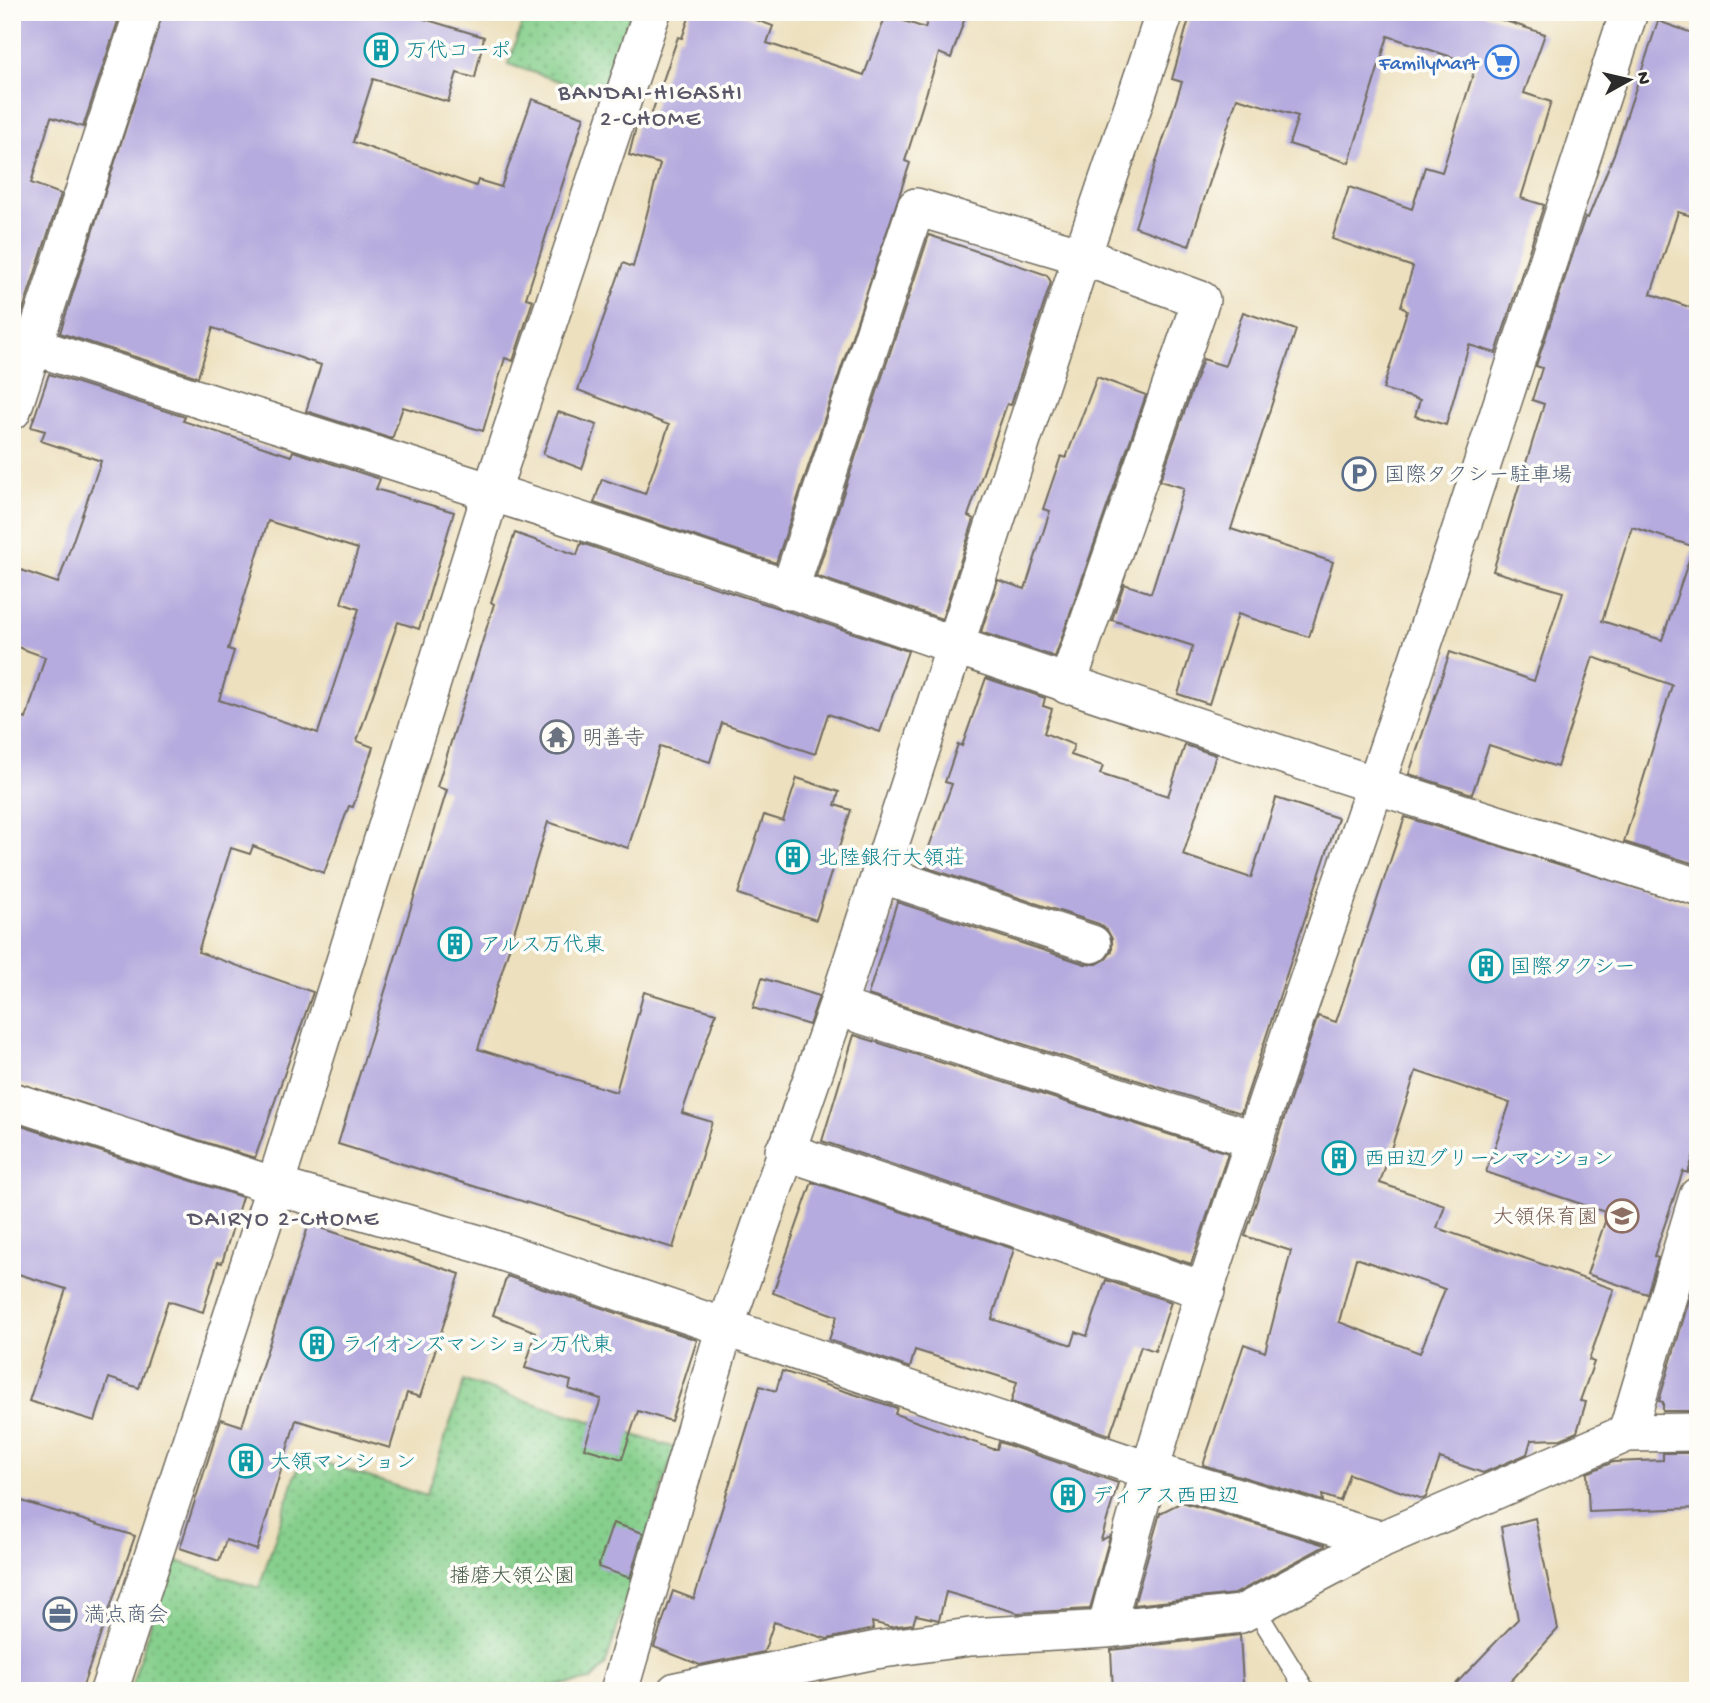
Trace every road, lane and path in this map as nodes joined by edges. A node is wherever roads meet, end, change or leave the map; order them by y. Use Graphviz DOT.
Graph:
graph roads {
  1 [pos="143,12"];
  2 [pos="652,12"];
  3 [pos="1165,12"];
  4 [pos="1629,12"];
  5 [pos="1082,256"];
  6 [pos="23,346"];
  7 [pos="12,411"];
  8 [pos="491,493"];
  9 [pos="789,590"];
  10 [pos="954,645"];
  11 [pos="1067,685"];
  12 [pos="1375,788"];
  13 [pos="880,874"];
  14 [pos="1698,887"];
  15 [pos="1093,944"];
  16 [pos="837,1007"];
  17 [pos="12,1101"];
  18 [pos="1252,1139"];
  19 [pos="784,1151"];
  20 [pos="275,1186"];
  21 [pos="1698,1196"];
  22 [pos="1206,1292"];
  23 [pos="724,1327"];
  24 [pos="1698,1432"];
  25 [pos="1627,1433"];
  26 [pos="1147,1470"];
  27 [pos="1381,1541"];
  28 [pos="1255,1608"];
  29 [pos="1106,1629"];
  30 [pos="109,1691"];
  31 [pos="619,1691"];
  32 [pos="676,1691"];
  33 [pos="1306,1691"];
  1 -- 6 [label="street"];
  2 -- 8 [label="street"];
  3 -- 5 [label="street"];
  4 -- 12 [label="street"];
  5 -- 9 [label="street"];
  5 -- 10 [label="street"];
  5 -- 11 [label="street"];
  6 -- 7 [label="street"];
  6 -- 8 [label="street"];
  8 -- 9 [label="street"];
  8 -- 20 [label="street"];
  9 -- 10 [label="street"];
  10 -- 11 [label="street"];
  10 -- 13 [label="street"];
  11 -- 12 [label="street"];
  12 -- 14 [label="street"];
  12 -- 18 [label="street"];
  13 -- 15 [label="street"];
  13 -- 16 [label="street"];
  16 -- 18 [label="street"];
  16 -- 19 [label="street"];
  17 -- 20 [label="street"];
  18 -- 22 [label="street"];
  19 -- 22 [label="street"];
  19 -- 23 [label="street"];
  20 -- 23 [label="street"];
  20 -- 30 [label="street"];
  21 -- 25 [label="street"];
  22 -- 26 [label="street"];
  23 -- 26 [label="street"];
  23 -- 31 [label="street"];
  24 -- 25 [label="street"];
  25 -- 27 [label="street"];
  26 -- 27 [label="street"];
  26 -- 29 [label="street"];
  27 -- 28 [label="street"];
  28 -- 29 [label="street"];
  28 -- 33 [label="lane"];
  29 -- 32 [label="street"];
}
